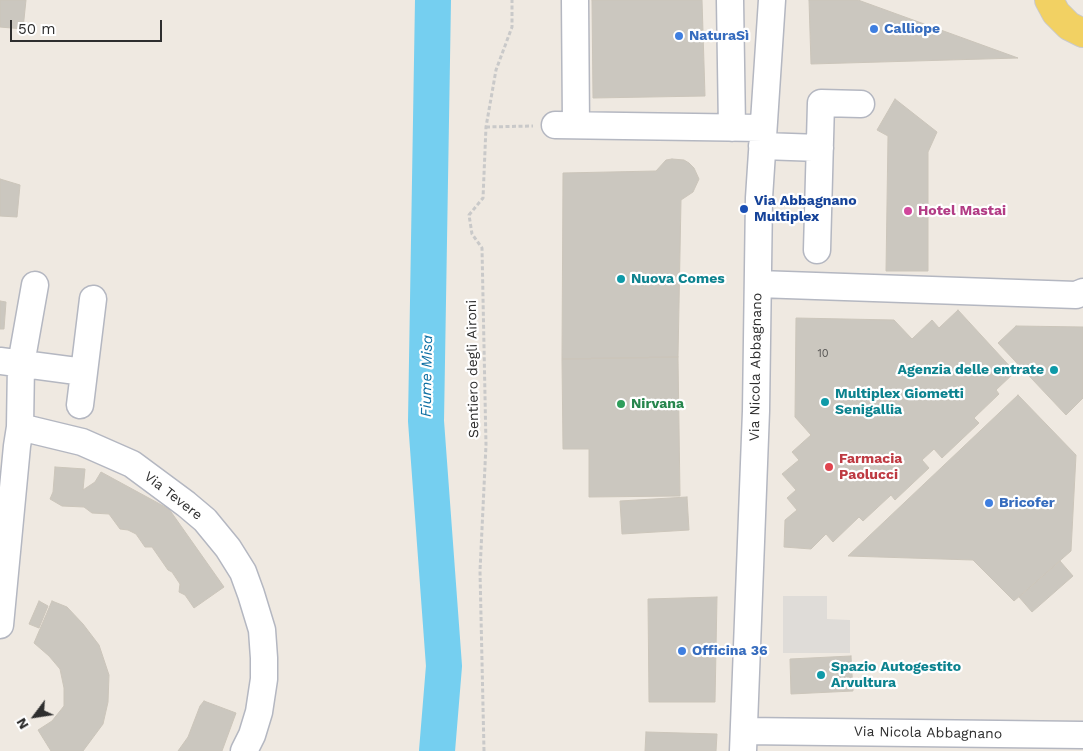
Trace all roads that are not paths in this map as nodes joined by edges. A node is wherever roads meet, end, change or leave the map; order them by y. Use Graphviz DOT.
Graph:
graph roads {
  1 [pos="575,0"];
  2 [pos="730,0"];
  3 [pos="1028,0"];
  4 [pos="773,1"];
  5 [pos="1053,7"];
  6 [pos="1083,34"];
  7 [pos="861,104"];
  8 [pos="732,128"];
  9 [pos="763,137"];
  10 [pos="820,148"];
  11 [pos="817,250"];
  12 [pos="758,284"];
  13 [pos="35,286"];
  14 [pos="1083,292"];
  15 [pos="93,299"];
  16 [pos="10,363"];
  17 [pos="84,372"];
  18 [pos="80,405"];
  19 [pos="20,427"];
  20 [pos="0,625"];
  21 [pos="1083,735"];
  22 [pos="743,741"];
  23 [pos="244,751"];
  1 -- 8 [label="street"];
  2 -- 8 [label="street"];
  3 -- 5 [label="main road"];
  4 -- 9 [label="street, Via Nicola Abbagnano"];
  5 -- 6 [label="main road"];
  7 -- 10 [label="street"];
  8 -- 9 [label="street"];
  9 -- 10 [label="street"];
  9 -- 12 [label="street, Via Nicola Abbagnano"];
  10 -- 11 [label="street"];
  12 -- 14 [label="street"];
  12 -- 22 [label="street, Via Nicola Abbagnano"];
  13 -- 16 [label="street"];
  15 -- 17 [label="street"];
  16 -- 17 [label="street"];
  16 -- 19 [label="street"];
  17 -- 18 [label="street"];
  19 -- 20 [label="street"];
  19 -- 23 [label="street, Via Tevere"];
  21 -- 22 [label="street, Via Nicola Abbagnano"];
}
